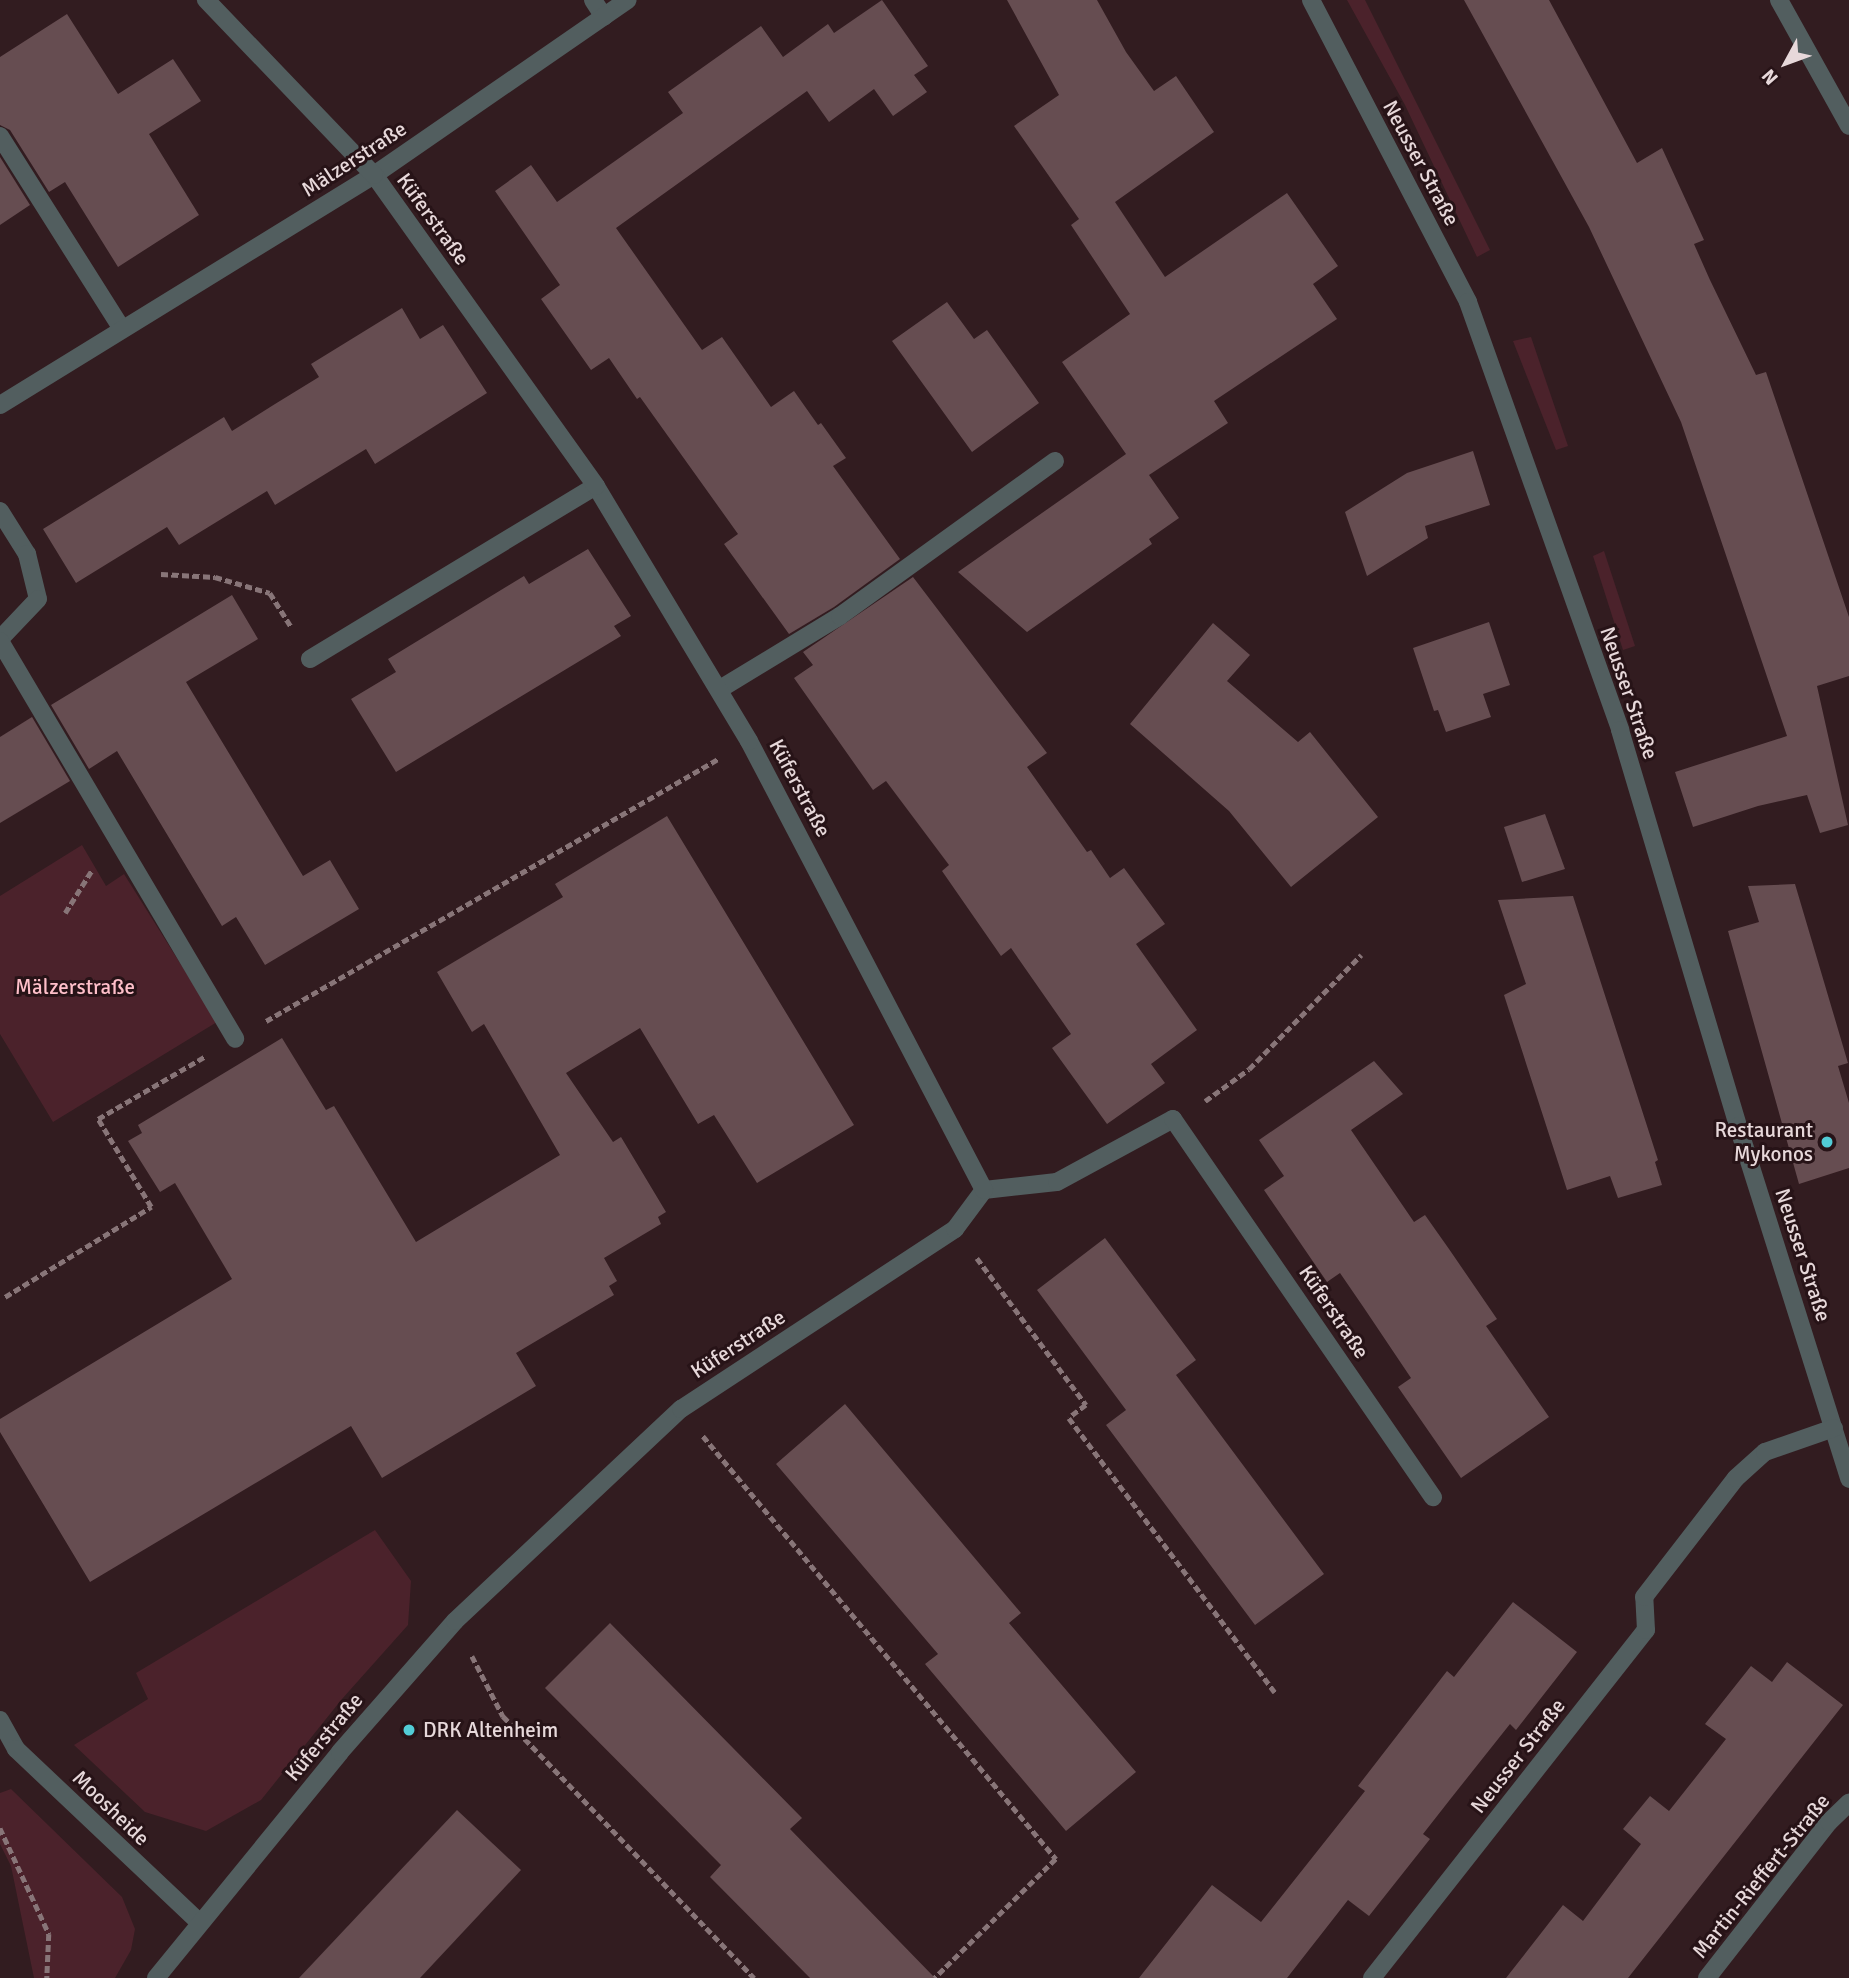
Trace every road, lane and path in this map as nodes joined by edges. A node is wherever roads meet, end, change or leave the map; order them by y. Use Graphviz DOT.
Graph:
graph roads {
  1 [pos="206,0"];
  2 [pos="593,0"];
  3 [pos="628,0"];
  4 [pos="1311,0"];
  5 [pos="1779,0"];
  6 [pos="604,17"];
  7 [pos="1849,126"];
  8 [pos="0,136"];
  9 [pos="374,175"];
  10 [pos="122,329"];
  11 [pos="0,405"];
  12 [pos="1055,461"];
  13 [pos="596,486"];
  14 [pos="0,511"];
  15 [pos="161,574"];
  16 [pos="0,640"];
  17 [pos="310,659"];
  18 [pos="720,689"];
  19 [pos="749,741"];
  20 [pos="115,834"];
  21 [pos="65,913"];
  22 [pos="1361,956"];
  23 [pos="235,1039"];
  24 [pos="1173,1118"];
  25 [pos="984,1190"];
  26 [pos="955,1229"];
  27 [pos="5,1297"];
  28 [pos="681,1409"];
  29 [pos="1834,1428"];
  30 [pos="1849,1479"];
  31 [pos="1433,1497"];
  32 [pos="455,1621"];
  33 [pos="1275,1692"];
  34 [pos="0,1720"];
  35 [pos="1849,1802"];
  36 [pos="0,1828"];
  37 [pos="199,1922"];
  38 [pos="160,1976"];
  39 [pos="47,1978"];
  40 [pos="754,1978"];
  41 [pos="935,1978"];
  42 [pos="1372,1978"];
  43 [pos="1707,1978"];
  1 -- 9 [label="street, Küferstraße"];
  2 -- 6 [label="street"];
  3 -- 6 [label="street, Mälzerstraße"];
  4 -- 29 [label="street, Neusser Straße"];
  5 -- 7 [label="street"];
  6 -- 9 [label="street, Mälzerstraße"];
  8 -- 10 [label="street"];
  9 -- 10 [label="street, Mälzerstraße"];
  9 -- 13 [label="street, Küferstraße"];
  10 -- 11 [label="street, Mälzerstraße"];
  12 -- 18 [label="street"];
  13 -- 17 [label="street"];
  13 -- 18 [label="street, Küferstraße"];
  14 -- 16 [label="street"];
  15 -- 17 [label="path"];
  16 -- 20 [label="street"];
  18 -- 19 [label="street, Küferstraße"];
  19 -- 23 [label="path"];
  19 -- 25 [label="street, Küferstraße"];
  20 -- 21 [label="path"];
  20 -- 23 [label="street"];
  22 -- 24 [label="path"];
  23 -- 27 [label="path"];
  24 -- 25 [label="street"];
  24 -- 31 [label="street, Küferstraße"];
  25 -- 26 [label="street, Küferstraße"];
  26 -- 28 [label="street, Küferstraße"];
  26 -- 33 [label="path"];
  28 -- 32 [label="street, Küferstraße"];
  28 -- 41 [label="path"];
  29 -- 30 [label="street, Neusser Straße"];
  29 -- 42 [label="street, Neusser Straße"];
  32 -- 37 [label="street, Küferstraße"];
  32 -- 40 [label="path"];
  34 -- 37 [label="street, Moosheide"];
  35 -- 43 [label="street, Martin-Rieffert-Straße"];
  36 -- 39 [label="path"];
  37 -- 38 [label="street, Küferstraße"];
}
